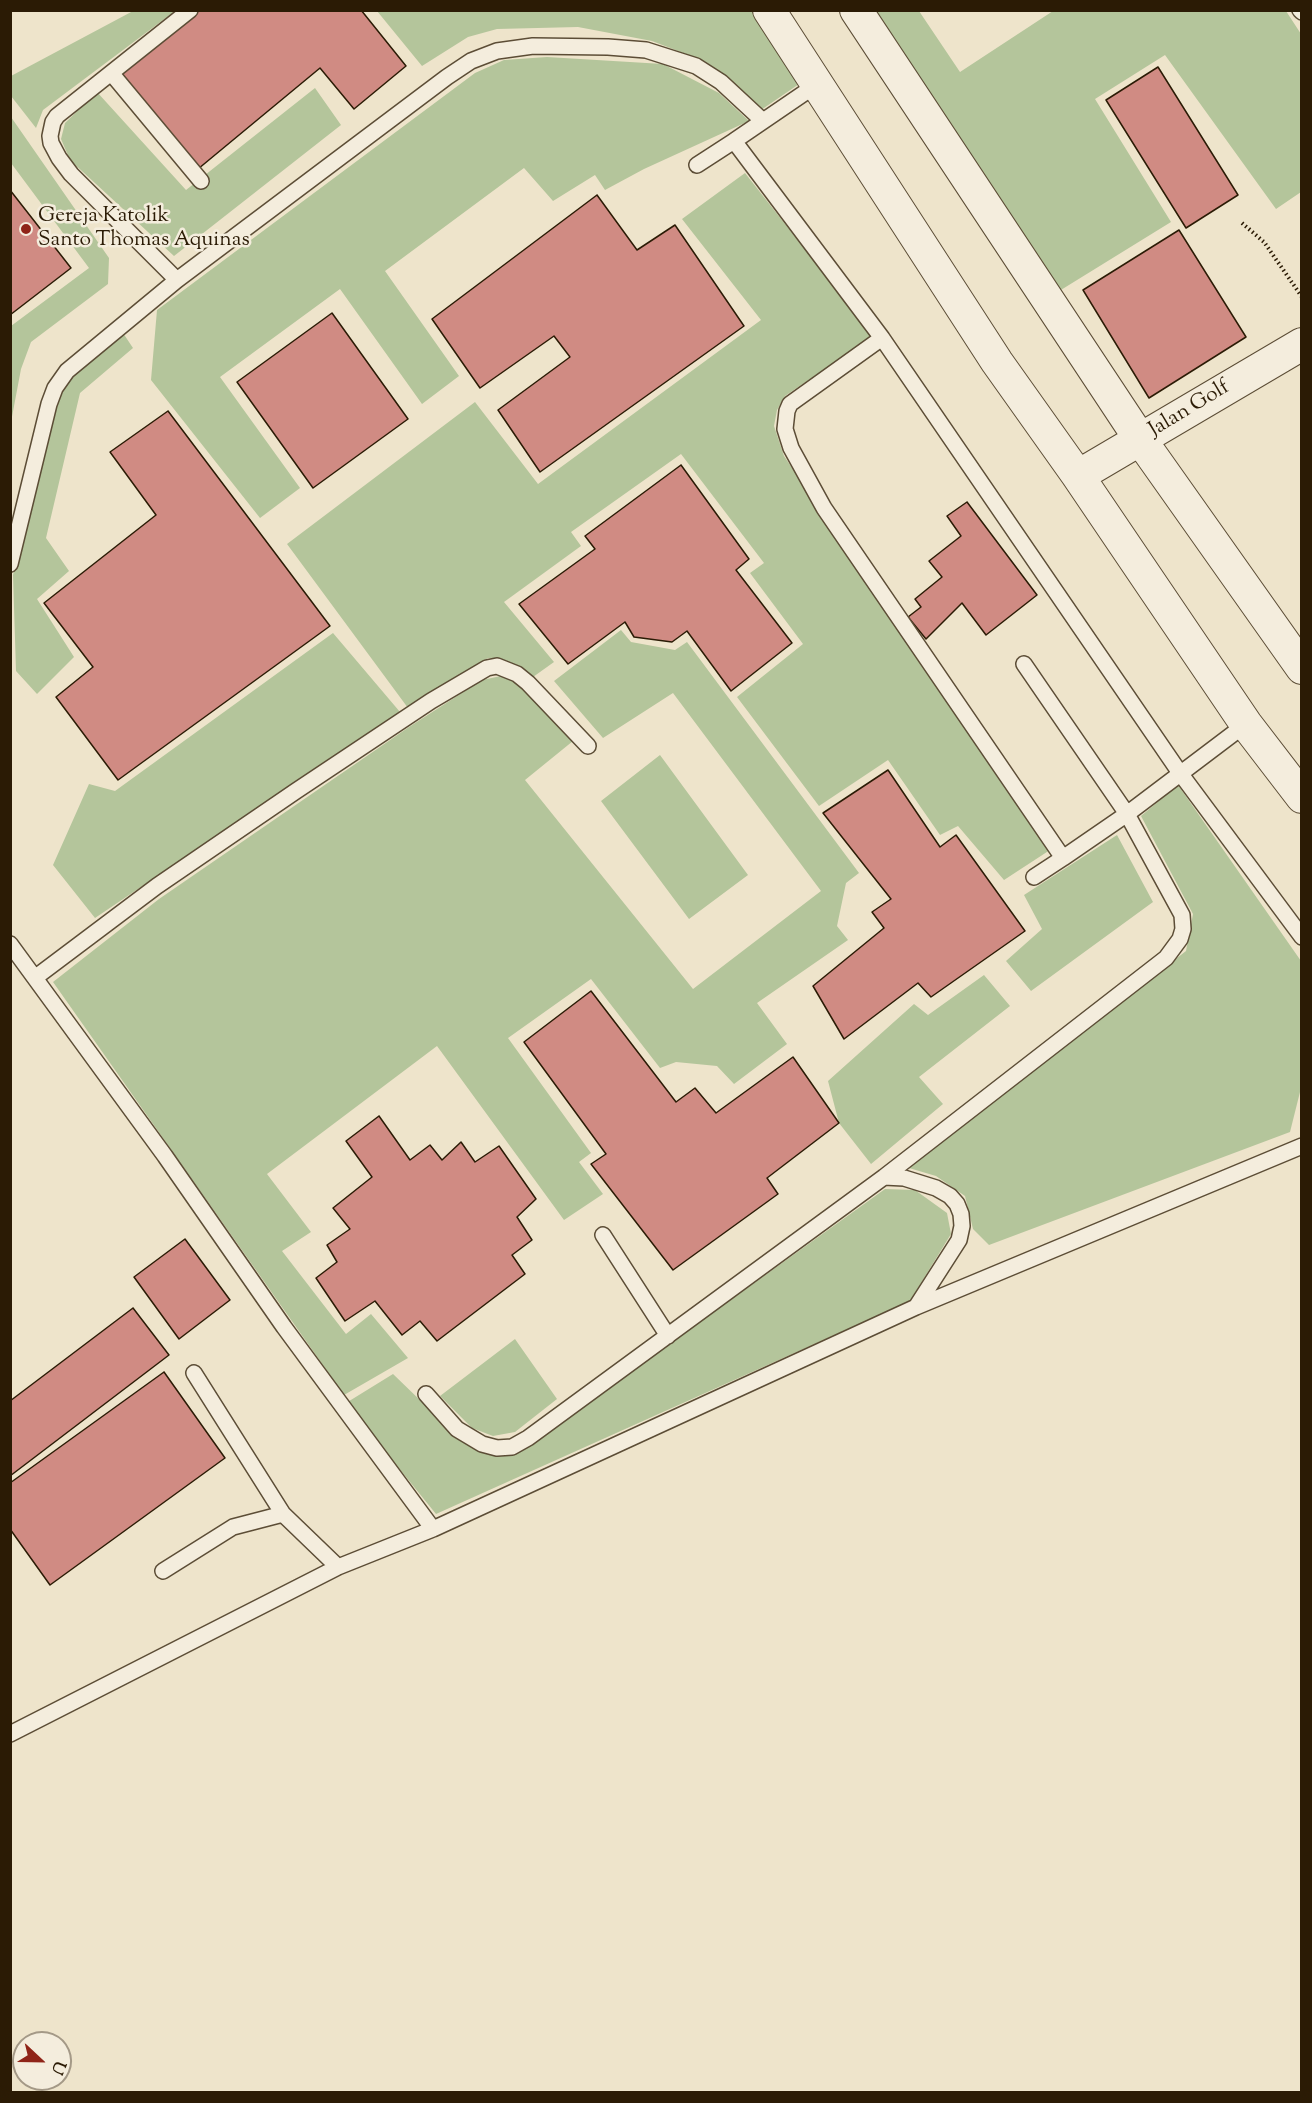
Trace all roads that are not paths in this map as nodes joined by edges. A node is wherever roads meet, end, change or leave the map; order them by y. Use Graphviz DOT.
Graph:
graph roads {
  1 [pos="190,10"];
  2 [pos="769,10"];
  3 [pos="856,10"];
  4 [pos="112,74"];
  5 [pos="816,85"];
  6 [pos="763,121"];
  7 [pos="734,141"];
  8 [pos="697,165"];
  9 [pos="201,181"];
  10 [pos="177,280"];
  11 [pos="882,338"];
  12 [pos="1302,344"];
  13 [pos="1140,440"];
  14 [pos="1078,476"];
  15 [pos="10,564"];
  16 [pos="1024,664"];
  17 [pos="1302,668"];
  18 [pos="1246,724"];
  19 [pos="588,746"];
  20 [pos="1180,772"];
  21 [pos="1302,797"];
  22 [pos="1127,814"];
  23 [pos="1063,858"];
  24 [pos="1034,877"];
  25 [pos="1302,937"];
  26 [pos="10,944"];
  27 [pos="36,977"];
  28 [pos="1302,1146"];
  29 [pos="884,1177"];
  30 [pos="603,1235"];
  31 [pos="916,1307"];
  32 [pos="669,1335"];
  33 [pos="194,1373"];
  34 [pos="426,1394"];
  35 [pos="283,1514"];
  36 [pos="433,1529"];
  37 [pos="338,1567"];
  38 [pos="164,1571"];
  39 [pos="10,1734"];
  1 -- 4 [label="lane"];
  2 -- 5 [label="street"];
  3 -- 13 [label="street"];
  4 -- 9 [label="lane"];
  4 -- 10 [label="lane"];
  5 -- 6 [label="lane"];
  5 -- 14 [label="street"];
  6 -- 7 [label="lane"];
  6 -- 10 [label="lane"];
  7 -- 8 [label="lane"];
  7 -- 11 [label="lane"];
  10 -- 15 [label="lane"];
  11 -- 20 [label="lane"];
  11 -- 23 [label="lane"];
  12 -- 13 [label="street, Jalan Golf"];
  13 -- 14 [label="street, Jalan Golf"];
  13 -- 17 [label="street"];
  14 -- 18 [label="street"];
  16 -- 22 [label="lane"];
  18 -- 20 [label="lane"];
  18 -- 21 [label="street"];
  19 -- 27 [label="lane"];
  20 -- 22 [label="lane"];
  20 -- 25 [label="lane"];
  22 -- 23 [label="lane"];
  22 -- 29 [label="lane"];
  23 -- 24 [label="lane"];
  26 -- 27 [label="lane"];
  27 -- 36 [label="lane"];
  28 -- 31 [label="lane"];
  29 -- 31 [label="lane"];
  29 -- 32 [label="lane"];
  30 -- 32 [label="lane"];
  31 -- 36 [label="lane"];
  32 -- 34 [label="lane"];
  33 -- 35 [label="lane"];
  35 -- 37 [label="lane"];
  35 -- 38 [label="lane"];
  36 -- 37 [label="lane"];
  37 -- 39 [label="lane"];
}
